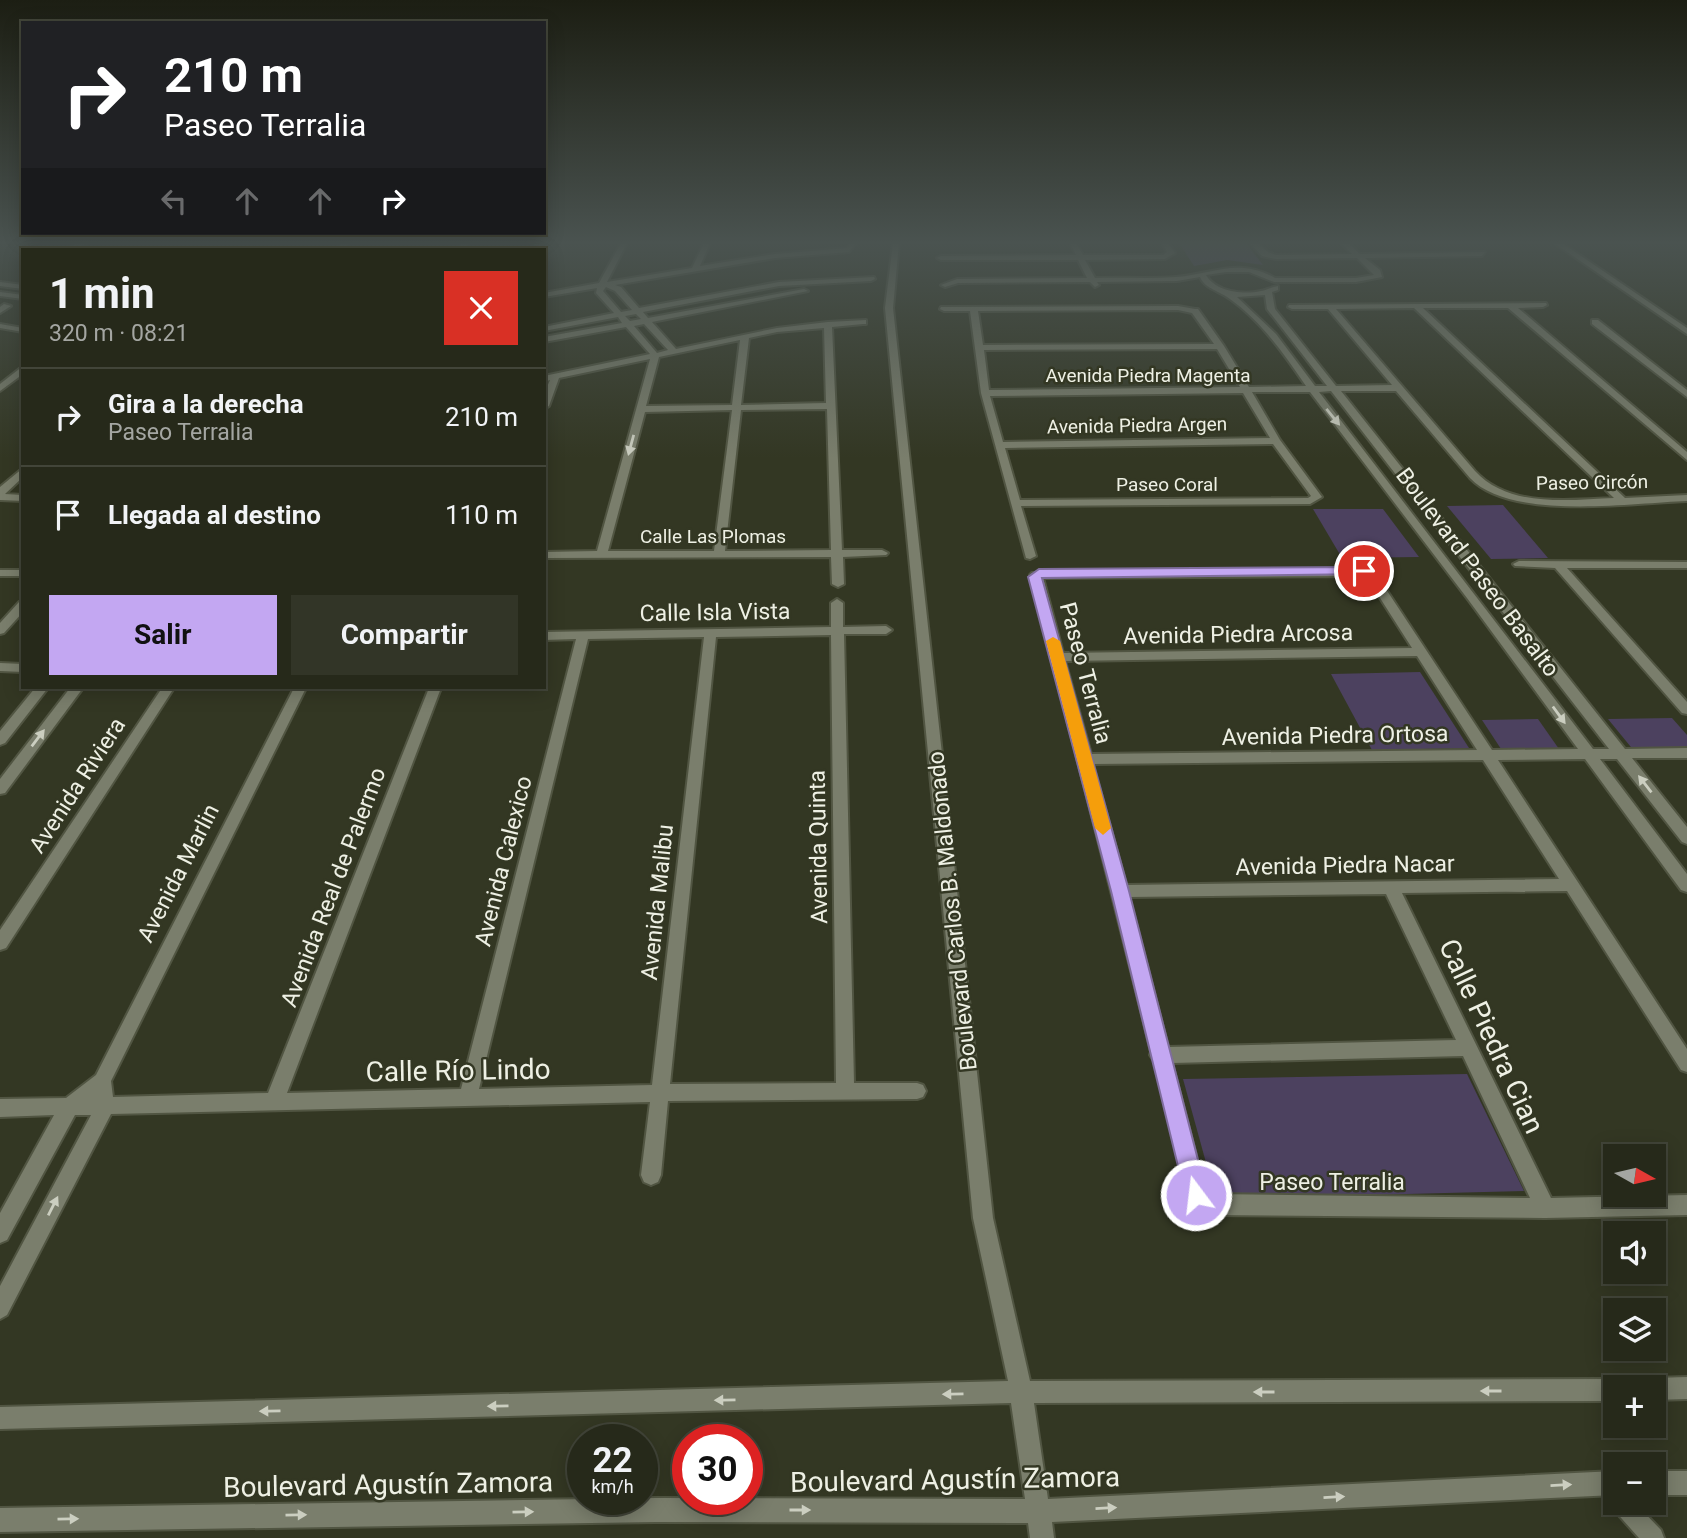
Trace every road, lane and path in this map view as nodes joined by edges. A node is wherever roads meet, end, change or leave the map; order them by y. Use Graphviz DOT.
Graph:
graph roads {
  1 [pos="625,315"];
  2 [pos="640,315"];
  3 [pos="680,315"];
  4 [pos="890,315"];
  5 [pos="975,315"];
  6 [pos="1199,315"];
  7 [pos="1256,315"];
  8 [pos="1275,315"];
  9 [pos="1337,315"];
  10 [pos="1425,315"];
  11 [pos="1521,315"];
  12 [pos="1662,315"];
  13 [pos="619,316"];
  14 [pos="646,322"];
  15 [pos="863,322"];
  16 [pos="1595,322"];
  17 [pos="828,324"];
  18 [pos="627,325"];
  19 [pos="0,326"];
  20 [pos="21,330"];
  21 [pos="546,330"];
  22 [pos="1687,332"];
  23 [pos="745,337"];
  24 [pos="546,340"];
  25 [pos="1220,345"];
  26 [pos="978,348"];
  27 [pos="673,351"];
  28 [pos="655,355"];
  29 [pos="21,371"];
  30 [pos="550,378"];
  31 [pos="0,387"];
  32 [pos="1398,388"];
  33 [pos="1333,390"];
  34 [pos="1312,391"];
  35 [pos="1248,392"];
  36 [pos="985,393"];
  37 [pos="1687,394"];
  38 [pos="546,397"];
  39 [pos="831,406"];
  40 [pos="736,407"];
  41 [pos="641,409"];
  42 [pos="1276,441"];
  43 [pos="998,445"];
  44 [pos="1687,457"];
  45 [pos="21,473"];
  46 [pos="0,495"];
  47 [pos="21,498"];
  48 [pos="1687,498"];
  49 [pos="1621,499"];
  50 [pos="1016,503"];
  51 [pos="882,552"];
  52 [pos="719,553"];
  53 [pos="837,553"];
  54 [pos="602,554"];
  55 [pos="546,555"];
  56 [pos="1030,556"];
  57 [pos="1519,564"];
  58 [pos="1558,564"];
  59 [pos="1687,565"];
  60 [pos="0,573"];
  61 [pos="21,573"];
  62 [pos="838,584"];
  63 [pos="837,603"];
  64 [pos="21,607"];
  65 [pos="0,630"];
  66 [pos="837,630"];
  67 [pos="886,630"];
  68 [pos="710,634"];
  69 [pos="583,635"];
  70 [pos="546,636"];
  71 [pos="1420,652"];
  72 [pos="1057,657"];
  73 [pos="0,667"];
  74 [pos="21,668"];
  75 [pos="41,689"];
  76 [pos="76,689"];
  77 [pos="167,689"];
  78 [pos="299,689"];
  79 [pos="435,689"];
  80 [pos="1687,710"];
  81 [pos="0,740"];
  82 [pos="1587,752"];
  83 [pos="1621,753"];
  84 [pos="1687,753"];
  85 [pos="1486,754"];
  86 [pos="1084,759"];
  87 [pos="0,789"];
  88 [pos="1687,838"];
  89 [pos="1570,885"];
  90 [pos="1687,886"];
  91 [pos="1391,887"];
  92 [pos="1120,891"];
  93 [pos="0,943"];
  94 [pos="1470,1048"];
  95 [pos="1159,1055"];
  96 [pos="1687,1064"];
  97 [pos="103,1081"];
  98 [pos="845,1090"];
  99 [pos="917,1091"];
  100 [pos="659,1093"];
  101 [pos="468,1098"];
  102 [pos="274,1102"];
  103 [pos="105,1106"];
  104 [pos="69,1107"];
  105 [pos="0,1108"];
  106 [pos="650,1175"];
  107 [pos="1687,1205"];
  108 [pos="1545,1208"];
  109 [pos="0,1233"];
  110 [pos="0,1308"];
  111 [pos="1687,1388"];
  112 [pos="1666,1389"];
  113 [pos="1603,1390"];
  114 [pos="1021,1392"];
  115 [pos="0,1418"];
  116 [pos="1666,1483"];
  117 [pos="1687,1483"];
  118 [pos="1603,1488"];
  119 [pos="1038,1511"];
  120 [pos="1632,1515"];
  121 [pos="0,1520"];
  122 [pos="1042,1538"];
  123 [pos="1653,1538"];
  1 -- 13 [label="street"];
  2 -- 14 [label="street"];
  3 -- 14 [label="street"];
  4 -- 114 [label="street, Boulevard Carlos B. Maldonado"];
  5 -- 26 [label="street"];
  6 -- 25 [label="street"];
  7 -- 34 [label="street, Boulevard Paseo Basalto"];
  8 -- 33 [label="street, Boulevard Paseo Basalto"];
  9 -- 32 [label="street"];
  10 -- 49 [label="street"];
  11 -- 44 [label="street"];
  12 -- 22 [label="street"];
  13 -- 18 [label="street"];
  13 -- 21 [label="street"];
  14 -- 18 [label="street"];
  14 -- 27 [label="street"];
  15 -- 17 [label="street"];
  16 -- 37 [label="street"];
  17 -- 23 [label="street"];
  17 -- 39 [label="street"];
  18 -- 24 [label="street"];
  18 -- 28 [label="street"];
  19 -- 20 [label="street"];
  23 -- 27 [label="street"];
  23 -- 40 [label="street"];
  25 -- 26 [label="street"];
  25 -- 35 [label="street"];
  26 -- 36 [label="street"];
  27 -- 28 [label="street"];
  28 -- 30 [label="street"];
  28 -- 41 [label="street"];
  29 -- 31 [label="street"];
  30 -- 38 [label="street"];
  32 -- 33 [label="street, Avenida Piedra Magenta"];
  32 -- 49 [label="street, Paseo Circón"];
  33 -- 34 [label="street, Avenida Piedra Magenta"];
  33 -- 83 [label="street, Boulevard Paseo Basalto"];
  34 -- 35 [label="street, Avenida Piedra Magenta"];
  34 -- 82 [label="street, Boulevard Paseo Basalto, one-way"];
  35 -- 36 [label="street, Avenida Piedra Magenta"];
  35 -- 42 [label="street"];
  36 -- 43 [label="street"];
  39 -- 40 [label="street"];
  39 -- 53 [label="street"];
  40 -- 41 [label="street"];
  40 -- 52 [label="street"];
  41 -- 54 [label="street, one-way"];
  42 -- 43 [label="street, Avenida Piedra Argen"];
  42 -- 50 [label="street, Paseo Coral"];
  43 -- 50 [label="street"];
  45 -- 46 [label="street"];
  46 -- 47 [label="street"];
  48 -- 49 [label="street, Paseo Circón"];
  50 -- 56 [label="street"];
  51 -- 53 [label="street, Calle Las Plomas"];
  52 -- 53 [label="street, Calle Las Plomas"];
  52 -- 54 [label="street, Calle Las Plomas"];
  53 -- 62 [label="street"];
  54 -- 55 [label="street, Calle Las Plomas"];
  57 -- 58 [label="street"];
  58 -- 59 [label="street"];
  58 -- 80 [label="street"];
  60 -- 61 [label="street"];
  63 -- 66 [label="street, Avenida Quinta"];
  64 -- 65 [label="street"];
  66 -- 67 [label="street, Calle Isla Vista"];
  66 -- 68 [label="street, Calle Isla Vista"];
  66 -- 98 [label="street, Avenida Quinta"];
  68 -- 69 [label="street, Calle Isla Vista"];
  68 -- 100 [label="street, Avenida Malibu"];
  69 -- 70 [label="street, Calle Isla Vista"];
  69 -- 101 [label="street, Avenida Calexico"];
  71 -- 72 [label="street, Avenida Piedra Arcosa"];
  71 -- 72 [label="street, Paseo Terralia"];
  71 -- 85 [label="street, Paseo Terralia"];
  72 -- 86 [label="street, Paseo Terralia"];
  73 -- 74 [label="street"];
  75 -- 81 [label="street"];
  87 -- 76 [label="street, one-way"];
  77 -- 93 [label="street, Avenida Riviera"];
  78 -- 97 [label="street, Avenida Marlin"];
  79 -- 102 [label="street, Avenida Real de Palermo"];
  82 -- 83 [label="street, Avenida Piedra Ortosa"];
  82 -- 85 [label="street, Avenida Piedra Ortosa"];
  82 -- 90 [label="street, Boulevard Paseo Basalto"];
  83 -- 84 [label="street, Avenida Piedra Ortosa"];
  88 -- 83 [label="street, Boulevard Paseo Basalto, one-way"];
  85 -- 86 [label="street, Avenida Piedra Ortosa"];
  85 -- 89 [label="street, Paseo Terralia"];
  86 -- 92 [label="street, Paseo Terralia"];
  89 -- 91 [label="street, Avenida Piedra Nacar"];
  89 -- 96 [label="street, Paseo Terralia"];
  91 -- 92 [label="street, Avenida Piedra Nacar"];
  91 -- 94 [label="street, Calle Piedra Cian"];
  92 -- 95 [label="street, Paseo Terralia"];
  94 -- 95 [label="street"];
  94 -- 108 [label="street, Calle Piedra Cian"];
  95 -- 108 [label="street, Paseo Terralia"];
  97 -- 103 [label="street"];
  97 -- 104 [label="street, Avenida Marlin"];
  98 -- 99 [label="street, Calle Río Lindo"];
  98 -- 100 [label="street, Calle Río Lindo"];
  100 -- 101 [label="street, Calle Río Lindo"];
  100 -- 106 [label="street, Avenida Malibu"];
  101 -- 102 [label="street, Calle Río Lindo"];
  102 -- 103 [label="street, Calle Río Lindo"];
  103 -- 104 [label="street, Calle Río Lindo"];
  110 -- 103 [label="street, one-way"];
  104 -- 105 [label="street, Calle Río Lindo"];
  104 -- 109 [label="street, Avenida Marlin"];
  107 -- 108 [label="street, Paseo Terralia"];
  111 -- 112 [label="street"];
  113 -- 114 [label="street, one-way"];
  114 -- 115 [label="street, one-way"];
  114 -- 119 [label="street, Boulevard Carlos B. Maldonado"];
  116 -- 117 [label="street"];
  119 -- 118 [label="street, Boulevard Agustín Zamora, one-way"];
  121 -- 119 [label="street, Boulevard Agustín Zamora, one-way"];
  119 -- 122 [label="street, Boulevard Carlos B. Maldonado"];
  120 -- 123 [label="lane"];
}
